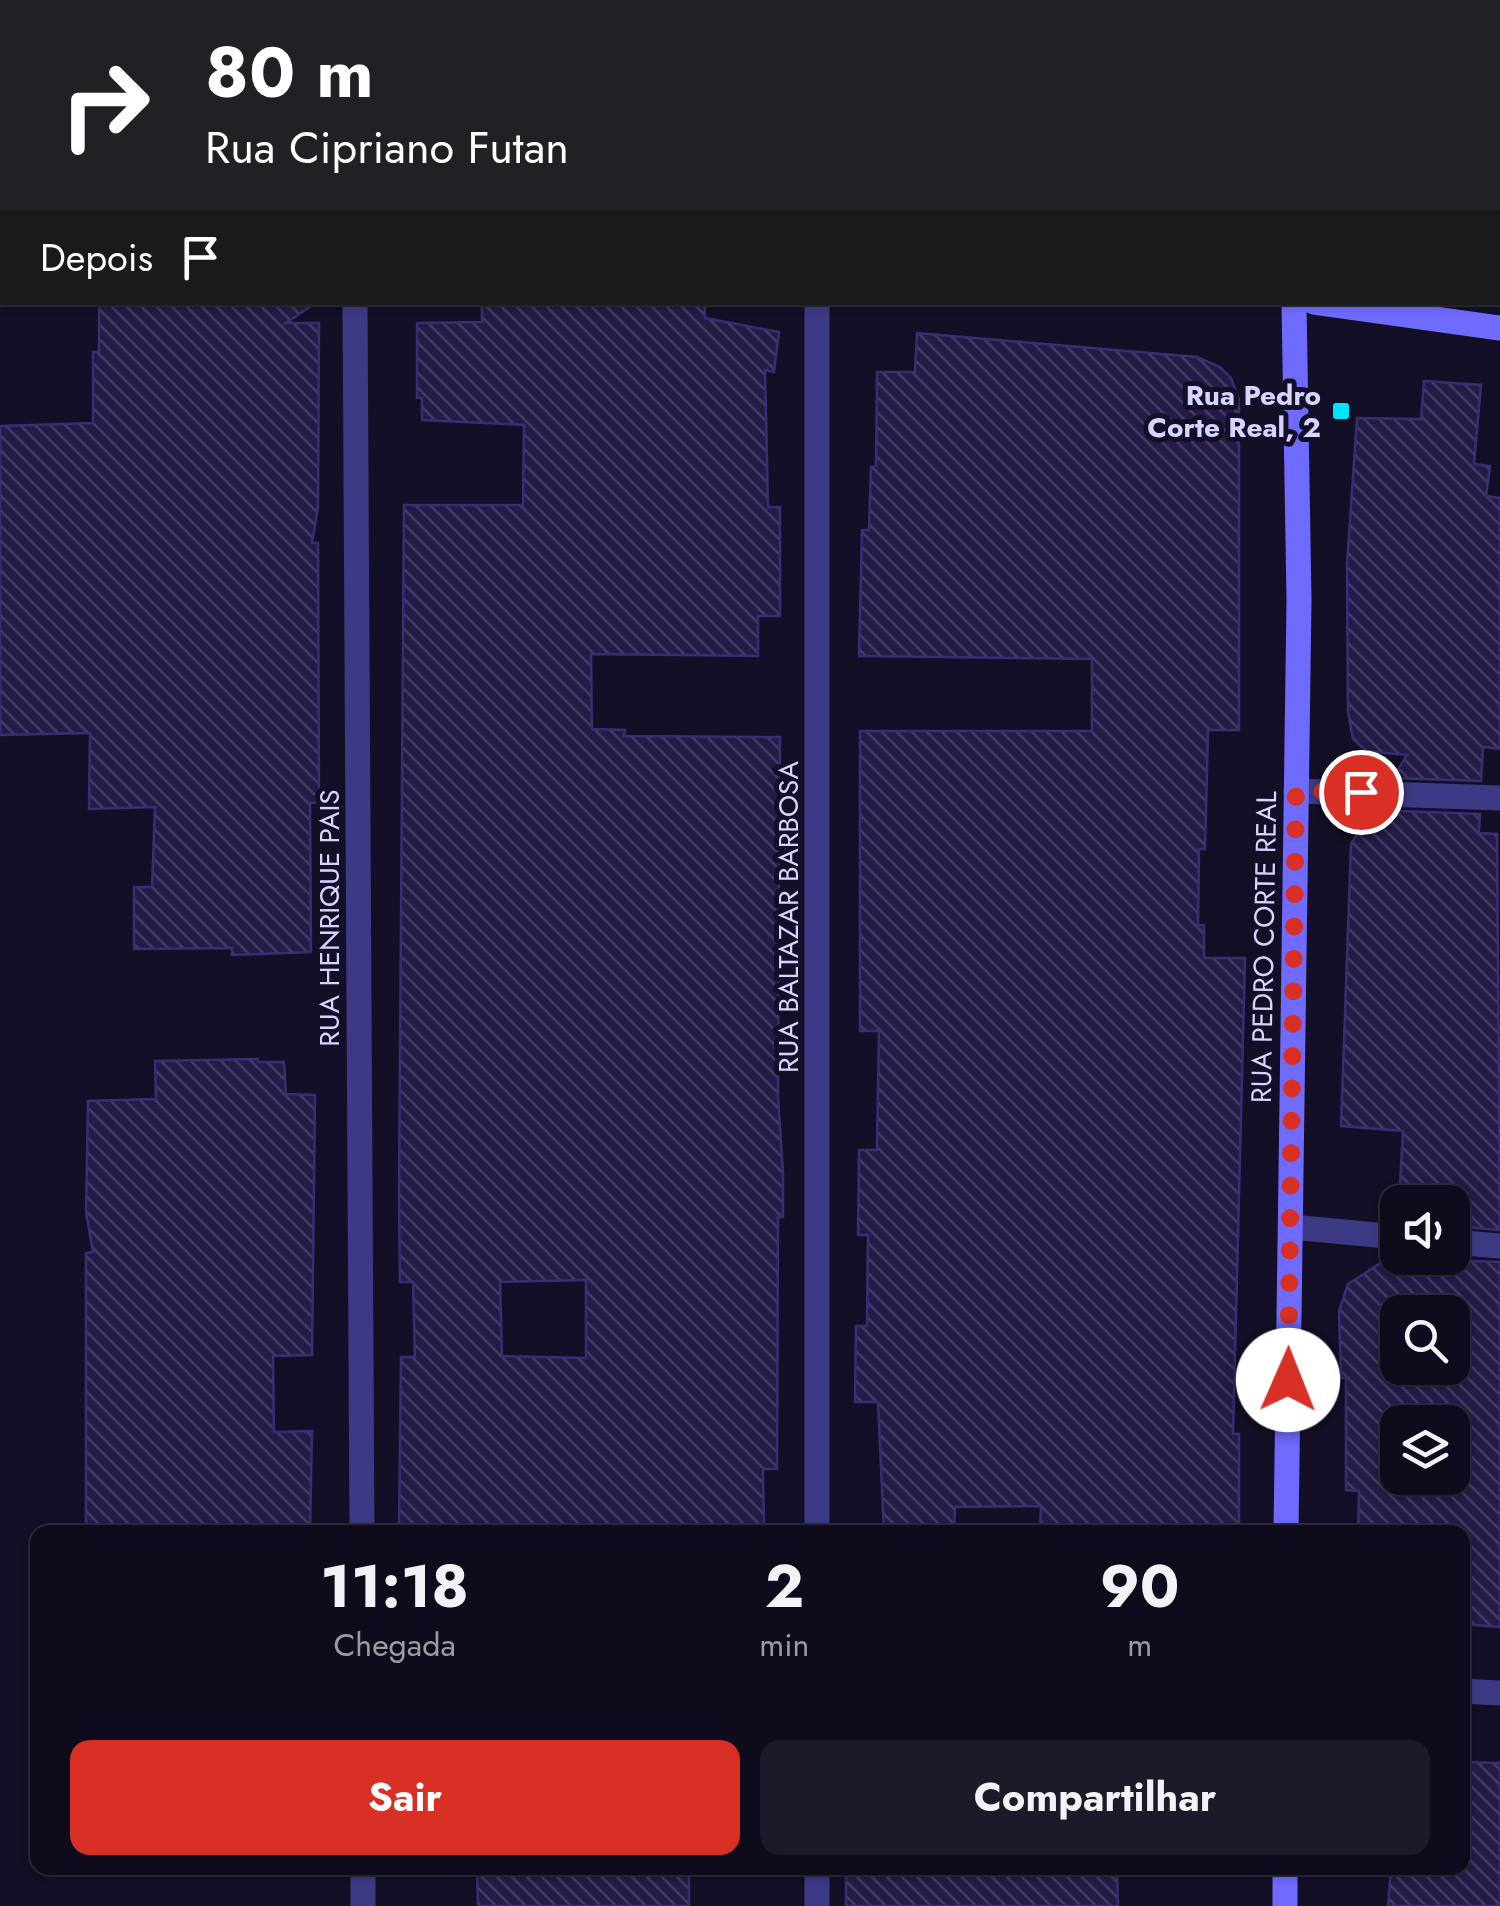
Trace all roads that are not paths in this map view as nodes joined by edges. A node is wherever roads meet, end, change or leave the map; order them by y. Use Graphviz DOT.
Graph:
graph roads {
  1 [pos="355,305"];
  2 [pos="817,305"];
  3 [pos="1294,305"];
  4 [pos="1335,305"];
  5 [pos="1479,305"];
  6 [pos="1463,323"];
  7 [pos="1500,328"];
  8 [pos="1296,791"];
  9 [pos="1500,798"];
  10 [pos="1290,1227"];
  11 [pos="1380,1234"];
  12 [pos="1470,1244"];
  13 [pos="1500,1246"];
  14 [pos="362,1525"];
  15 [pos="816,1525"];
  16 [pos="1286,1525"];
  17 [pos="1470,1691"];
  18 [pos="1500,1693"];
  19 [pos="363,1875"];
  20 [pos="817,1875"];
  21 [pos="1285,1875"];
  22 [pos="363,1906"];
  23 [pos="817,1906"];
  24 [pos="1285,1906"];
  1 -- 14 [label="street, RUA HENRIQUE PAIS"];
  2 -- 15 [label="street, RUA BALTAZAR BARBOSA"];
  3 -- 8 [label="street, RUA PEDRO CORTE REAL"];
  4 -- 6 [label="street"];
  5 -- 6 [label="street"];
  6 -- 7 [label="street"];
  8 -- 9 [label="street"];
  8 -- 10 [label="street, RUA PEDRO CORTE REAL"];
  10 -- 11 [label="street"];
  10 -- 16 [label="street, RUA PEDRO CORTE REAL"];
  12 -- 13 [label="street"];
  17 -- 18 [label="street"];
  19 -- 22 [label="street"];
  20 -- 23 [label="street"];
  21 -- 24 [label="street"];
}
